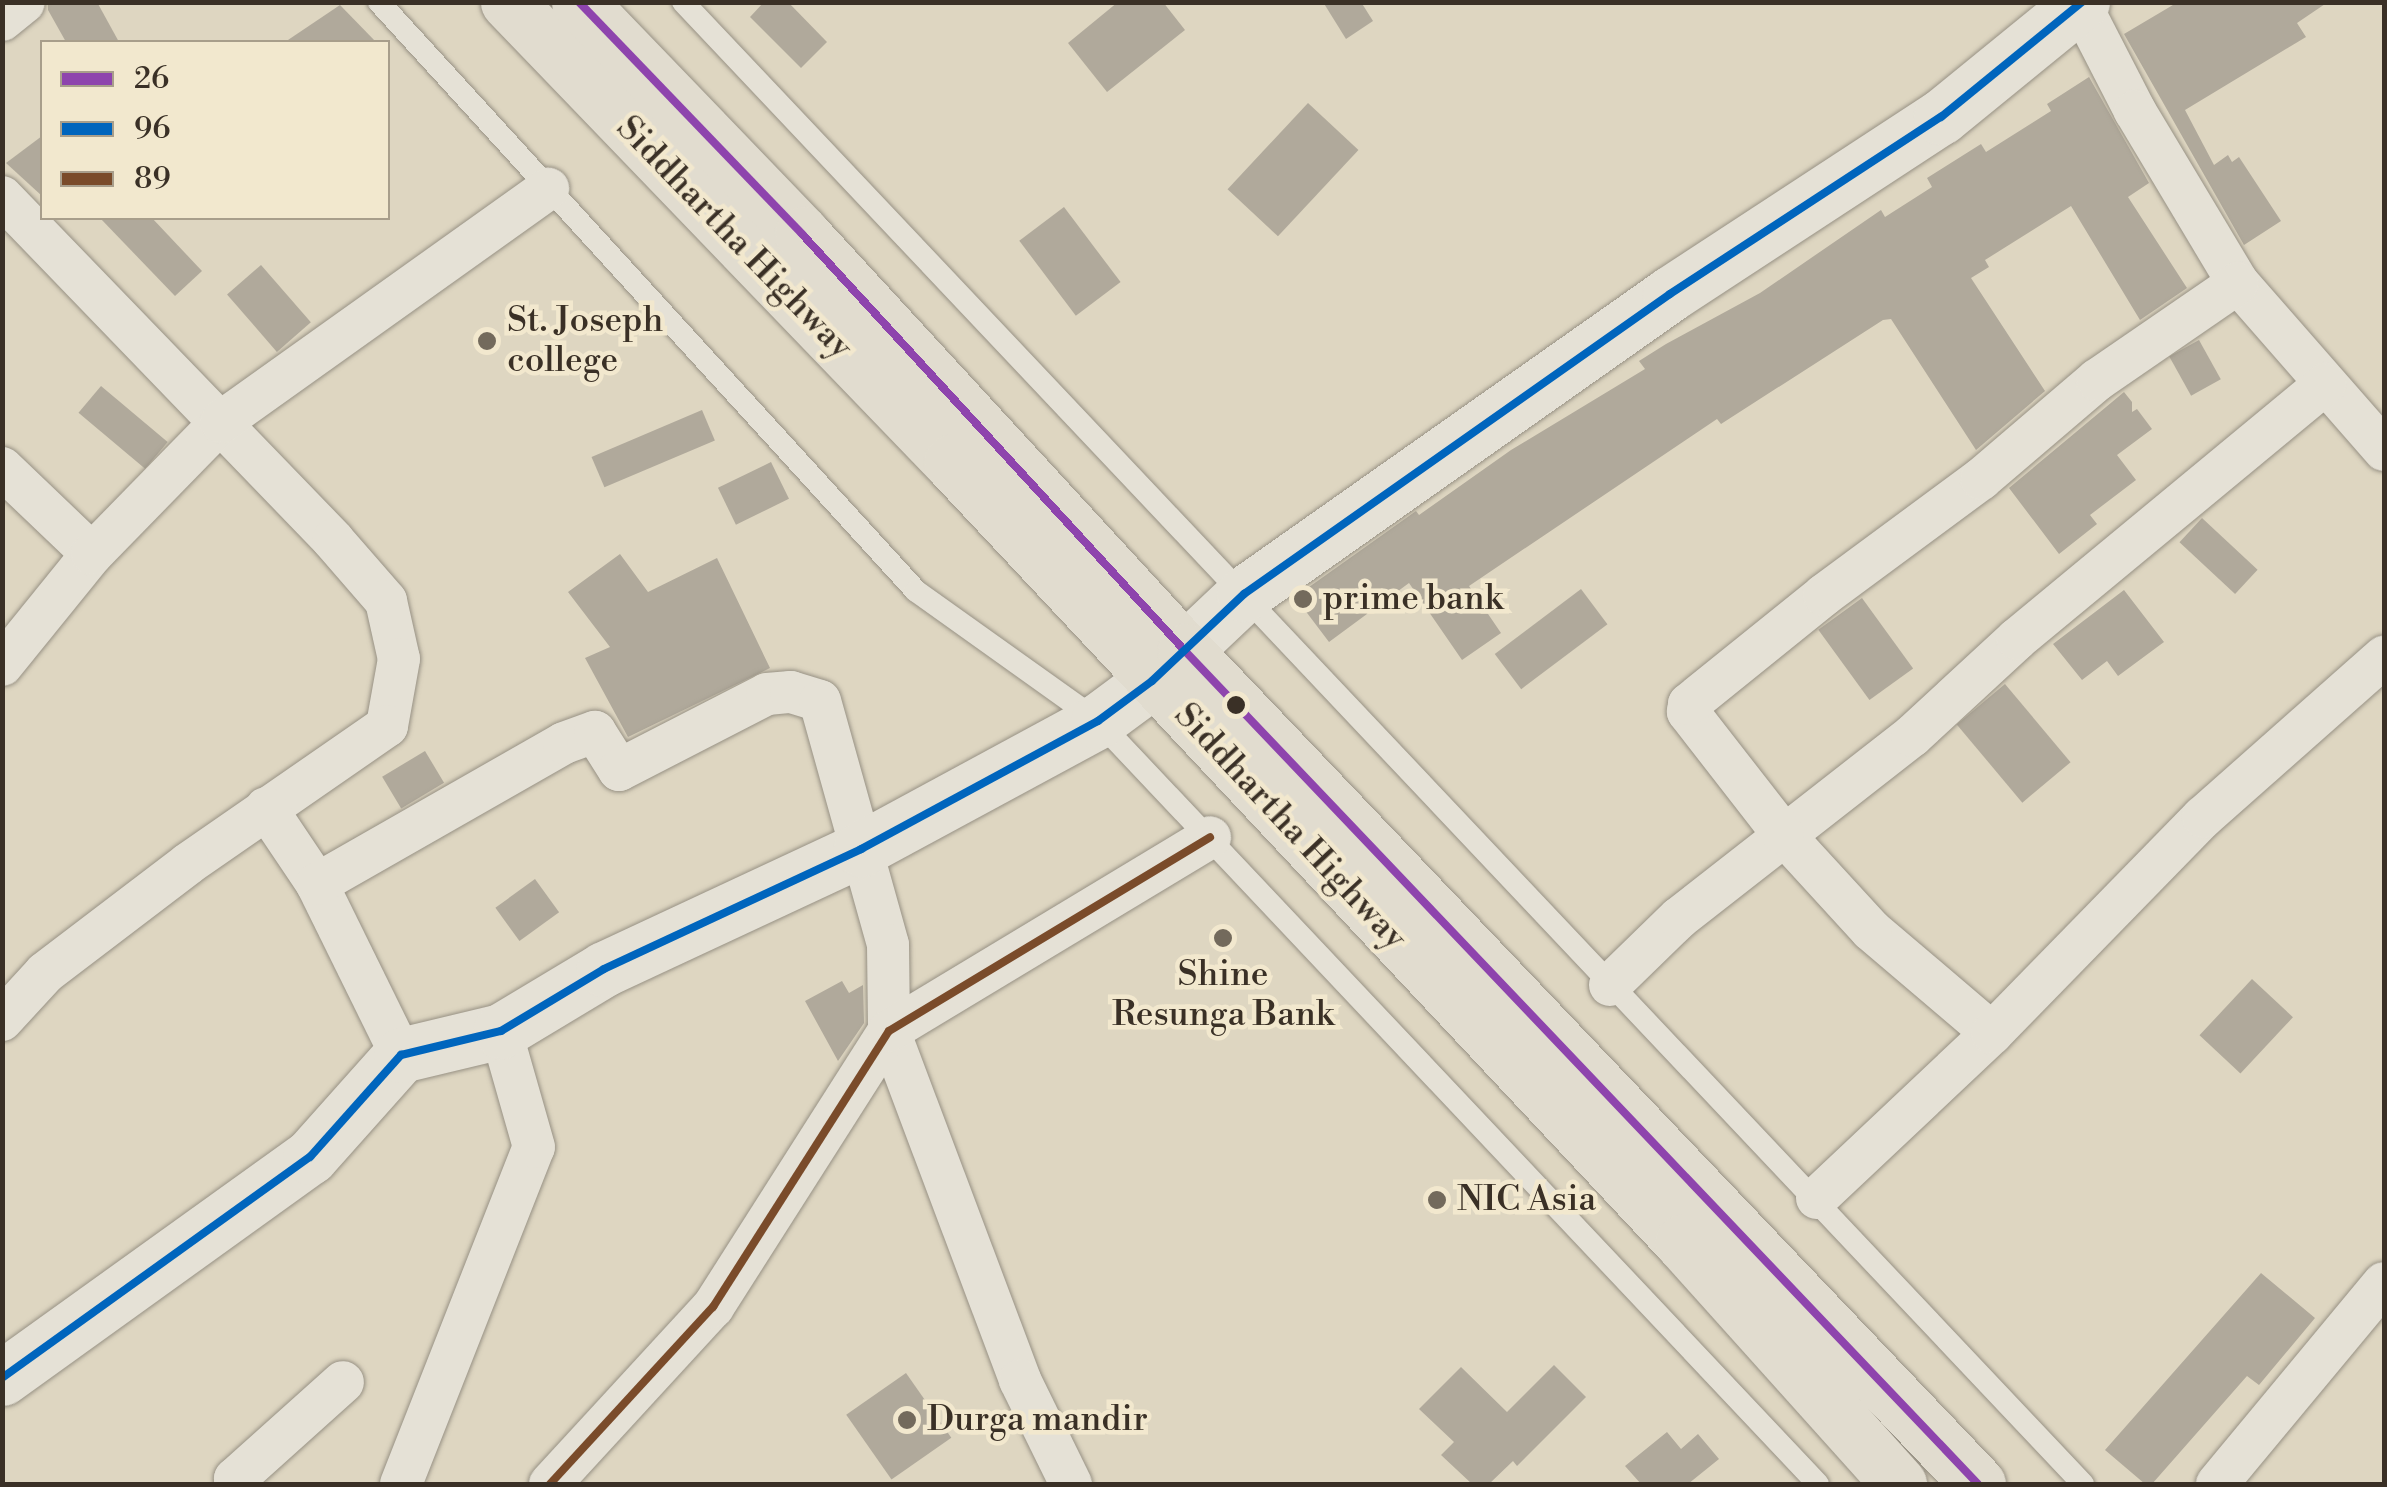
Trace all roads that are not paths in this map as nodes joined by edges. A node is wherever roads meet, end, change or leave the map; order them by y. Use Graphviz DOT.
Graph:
graph roads {
  1 [pos="24,2"];
  2 [pos="380,2"];
  3 [pos="508,2"];
  4 [pos="580,2"];
  5 [pos="683,2"];
  6 [pos="2081,3"];
  7 [pos="2,20"];
  8 [pos="548,189"];
  9 [pos="2,198"];
  10 [pos="2238,283"];
  11 [pos="2325,384"];
  12 [pos="220,422"];
  13 [pos="2384,450"];
  14 [pos="2,468"];
  15 [pos="92,554"];
  16 [pos="1244,594"];
  17 [pos="2384,656"];
  18 [pos="2,665"];
  19 [pos="1169,666"];
  20 [pos="1098,721"];
  21 [pos="266,808"];
  22 [pos="1783,834"];
  23 [pos="1210,838"];
  24 [pos="861,849"];
  25 [pos="317,884"];
  26 [pos="1610,985"];
  27 [pos="2,1020"];
  28 [pos="890,1030"];
  29 [pos="501,1032"];
  30 [pos="1992,1033"];
  31 [pos="401,1055"];
  32 [pos="1817,1198"];
  33 [pos="2384,1283"];
  34 [pos="2,1378"];
  35 [pos="343,1382"];
  36 [pos="238,1484"];
  37 [pos="401,1484"];
  38 [pos="550,1484"];
  39 [pos="1071,1484"];
  40 [pos="1818,1484"];
  41 [pos="1899,1484"];
  42 [pos="1978,1484"];
  43 [pos="2083,1484"];
  44 [pos="2216,1484"];
  1 -- 7 [label="street"];
  2 -- 8 [label="lane"];
  3 -- 19 [label="highway, Siddhartha Highway"];
  4 -- 19 [label="highway, Siddhartha Highway"];
  5 -- 16 [label="lane"];
  6 -- 10 [label="street"];
  6 -- 16 [label="street"];
  8 -- 12 [label="street"];
  8 -- 20 [label="lane"];
  9 -- 12 [label="street"];
  10 -- 11 [label="street"];
  10 -- 22 [label="street"];
  11 -- 13 [label="street"];
  11 -- 22 [label="street"];
  12 -- 15 [label="street"];
  12 -- 21 [label="street"];
  14 -- 15 [label="street"];
  15 -- 18 [label="street"];
  16 -- 19 [label="street"];
  16 -- 26 [label="lane"];
  17 -- 30 [label="street"];
  19 -- 20 [label="street"];
  19 -- 41 [label="highway, Siddhartha Highway"];
  19 -- 42 [label="highway, Siddhartha Highway"];
  20 -- 23 [label="lane"];
  20 -- 24 [label="street"];
  21 -- 25 [label="street"];
  21 -- 27 [label="street"];
  22 -- 26 [label="street"];
  22 -- 30 [label="street"];
  23 -- 28 [label="street"];
  23 -- 40 [label="lane"];
  24 -- 25 [label="street"];
  24 -- 28 [label="street"];
  24 -- 29 [label="street"];
  25 -- 31 [label="street"];
  26 -- 32 [label="lane"];
  28 -- 38 [label="street"];
  28 -- 39 [label="street"];
  29 -- 31 [label="street"];
  29 -- 37 [label="street"];
  30 -- 32 [label="street"];
  31 -- 34 [label="street"];
  32 -- 43 [label="lane"];
  33 -- 44 [label="street"];
  35 -- 36 [label="street"];
}
